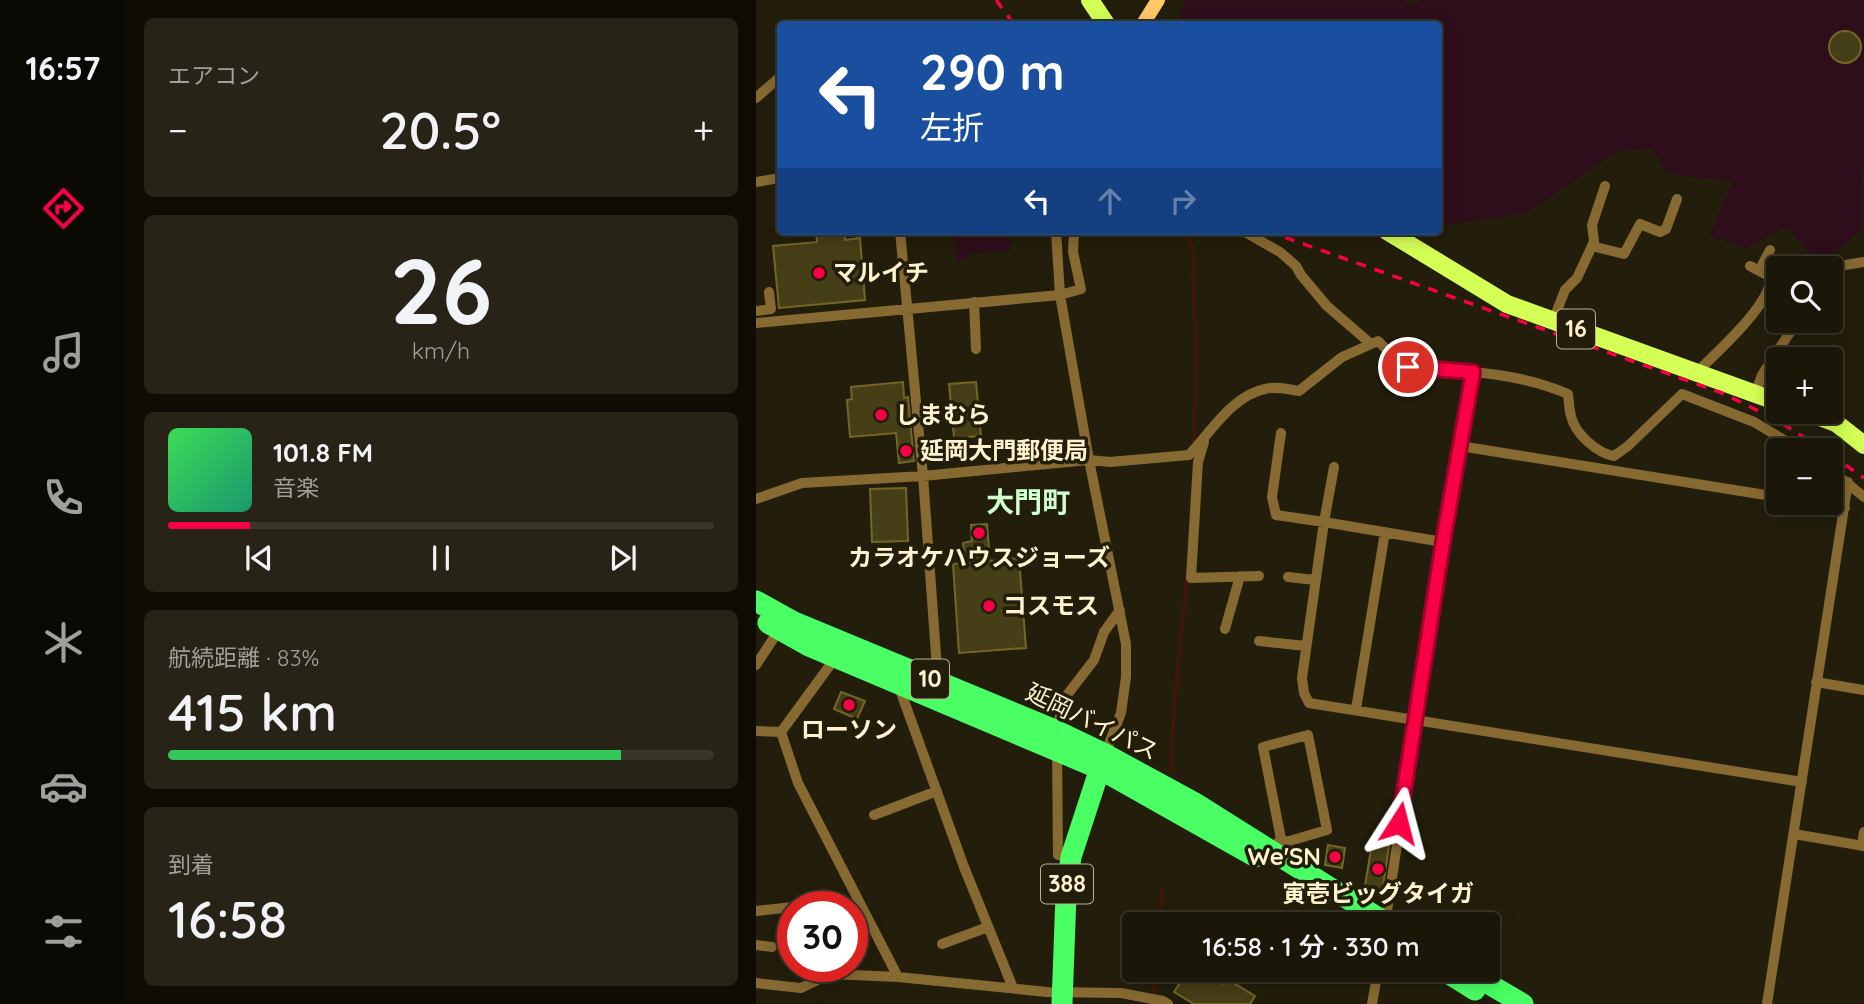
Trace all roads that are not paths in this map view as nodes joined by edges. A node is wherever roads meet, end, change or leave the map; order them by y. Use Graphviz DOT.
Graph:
graph roads {
  1 [pos="1090,0"];
  2 [pos="1158,0"];
  3 [pos="1104,21"];
  4 [pos="1145,21"];
  5 [pos="777,80"];
  6 [pos="756,99"];
  7 [pos="777,178"];
  8 [pos="756,182"];
  9 [pos="1605,186"];
  10 [pos="1677,200"];
  11 [pos="900,235"];
  12 [pos="1056,235"];
  13 [pos="1074,235"];
  14 [pos="1250,235"];
  15 [pos="1394,235"];
  16 [pos="1592,246"];
  17 [pos="1769,250"];
  18 [pos="1864,262"];
  19 [pos="1843,265"];
  20 [pos="769,292"];
  21 [pos="1059,295"];
  22 [pos="974,302"];
  23 [pos="908,309"];
  24 [pos="756,311"];
  25 [pos="1553,321"];
  26 [pos="756,323"];
  27 [pos="1792,333"];
  28 [pos="1371,344"];
  29 [pos="976,349"];
  30 [pos="1473,372"];
  31 [pos="1696,373"];
  32 [pos="1755,394"];
  33 [pos="1766,398"];
  34 [pos="1837,424"];
  35 [pos="1281,433"];
  36 [pos="1781,438"];
  37 [pos="1203,440"];
  38 [pos="1864,445"];
  39 [pos="1460,446"];
  40 [pos="1089,460"];
  41 [pos="1334,467"];
  42 [pos="923,476"];
  43 [pos="1843,479"];
  44 [pos="1848,482"];
  45 [pos="1766,495"];
  46 [pos="1864,497"];
  47 [pos="756,499"];
  48 [pos="1845,508"];
  49 [pos="1324,522"];
  50 [pos="1385,532"];
  51 [pos="1443,542"];
  52 [pos="1240,576"];
  53 [pos="1259,576"];
  54 [pos="1288,577"];
  55 [pos="1315,580"];
  56 [pos="756,601"];
  57 [pos="1120,610"];
  58 [pos="756,617"];
  59 [pos="1225,629"];
  60 [pos="779,630"];
  61 [pos="1259,640"];
  62 [pos="1306,646"];
  63 [pos="836,657"];
  64 [pos="756,665"];
  65 [pos="938,682"];
  66 [pos="1816,682"];
  67 [pos="899,684"];
  68 [pos="1864,690"];
  69 [pos="1356,709"];
  70 [pos="1415,719"];
  71 [pos="756,732"];
  72 [pos="781,732"];
  73 [pos="1056,740"];
  74 [pos="1102,761"];
  75 [pos="1802,782"];
  76 [pos="937,791"];
  77 [pos="874,815"];
  78 [pos="1864,832"];
  79 [pos="1794,834"];
  80 [pos="1276,844"];
  81 [pos="1863,846"];
  82 [pos="1071,857"];
  83 [pos="777,909"];
  84 [pos="756,911"];
  85 [pos="1360,912"];
  86 [pos="1366,912"];
  87 [pos="1384,912"];
  88 [pos="988,927"];
  89 [pos="942,944"];
  90 [pos="756,945"];
  91 [pos="772,947"];
  92 [pos="898,977"];
  93 [pos="1376,982"];
  94 [pos="1462,982"];
  95 [pos="1485,982"];
  96 [pos="756,983"];
  97 [pos="1013,988"];
  98 [pos="1055,998"];
  99 [pos="1164,1002"];
  100 [pos="1373,1004"];
  101 [pos="1498,1004"];
  102 [pos="1523,1004"];
  103 [pos="1767,1004"];
  1 -- 3 [label="main road"];
  2 -- 4 [label="street"];
  5 -- 6 [label="street"];
  7 -- 8 [label="street"];
  9 -- 16 [label="street"];
  10 -- 16 [label="street"];
  11 -- 23 [label="street"];
  12 -- 21 [label="street"];
  13 -- 21 [label="street"];
  14 -- 28 [label="street"];
  15 -- 25 [label="main road, 16"];
  16 -- 25 [label="street"];
  17 -- 31 [label="street"];
  18 -- 19 [label="street"];
  20 -- 24 [label="street"];
  21 -- 22 [label="street"];
  21 -- 40 [label="street"];
  22 -- 23 [label="street"];
  22 -- 29 [label="street"];
  23 -- 26 [label="street"];
  23 -- 42 [label="street"];
  25 -- 31 [label="main road, 16"];
  27 -- 32 [label="street"];
  28 -- 30 [label="street"];
  28 -- 37 [label="street"];
  30 -- 36 [label="street"];
  30 -- 39 [label="street"];
  31 -- 32 [label="main road, 16"];
  32 -- 33 [label="main road, 16"];
  34 -- 38 [label="main road"];
  35 -- 49 [label="street"];
  37 -- 40 [label="street"];
  37 -- 52 [label="street"];
  39 -- 45 [label="street"];
  39 -- 51 [label="street"];
  40 -- 42 [label="street"];
  40 -- 57 [label="street"];
  41 -- 49 [label="street"];
  42 -- 47 [label="street"];
  42 -- 65 [label="street"];
  43 -- 44 [label="street"];
  44 -- 46 [label="street"];
  44 -- 48 [label="street"];
  48 -- 66 [label="street"];
  49 -- 50 [label="street"];
  49 -- 55 [label="street"];
  50 -- 51 [label="street"];
  50 -- 69 [label="street"];
  51 -- 70 [label="street"];
  52 -- 53 [label="street"];
  52 -- 59 [label="street"];
  54 -- 55 [label="street"];
  55 -- 62 [label="street"];
  56 -- 65 [label="highway, 延岡バイパス / 10"];
  57 -- 73 [label="street"];
  57 -- 74 [label="street"];
  58 -- 60 [label="highway, 延岡バイパス / 10"];
  60 -- 63 [label="highway, 延岡バイパス / 10"];
  60 -- 64 [label="street"];
  61 -- 62 [label="street"];
  62 -- 69 [label="street"];
  63 -- 67 [label="highway, 延岡バイパス / 10"];
  63 -- 72 [label="street"];
  65 -- 73 [label="highway, 延岡バイパス / 10"];
  66 -- 68 [label="street"];
  66 -- 75 [label="street"];
  67 -- 73 [label="highway, 延岡バイパス / 10"];
  67 -- 76 [label="street"];
  69 -- 70 [label="street"];
  70 -- 75 [label="street"];
  70 -- 87 [label="street"];
  71 -- 72 [label="street"];
  72 -- 92 [label="street"];
  73 -- 74 [label="highway, 延岡バイパス / 10"];
  73 -- 82 [label="street"];
  74 -- 80 [label="highway, 延岡バイパス / 10"];
  74 -- 82 [label="highway, 388"];
  74 -- 85 [label="highway, 延岡バイパス / 10"];
  75 -- 79 [label="street"];
  76 -- 77 [label="street"];
  76 -- 88 [label="street"];
  78 -- 81 [label="street"];
  79 -- 81 [label="street"];
  79 -- 103 [label="street"];
  80 -- 80 [label="street"];
  80 -- 86 [label="highway, 延岡バイパス / 10"];
  82 -- 98 [label="highway, 388"];
  83 -- 84 [label="street"];
  88 -- 89 [label="street"];
  88 -- 97 [label="street"];
  90 -- 91 [label="street"];
  92 -- 96 [label="street"];
  92 -- 97 [label="street"];
  93 -- 100 [label="street"];
  94 -- 101 [label="highway"];
  95 -- 102 [label="highway"];
  97 -- 98 [label="street"];
  98 -- 99 [label="street"];
}
